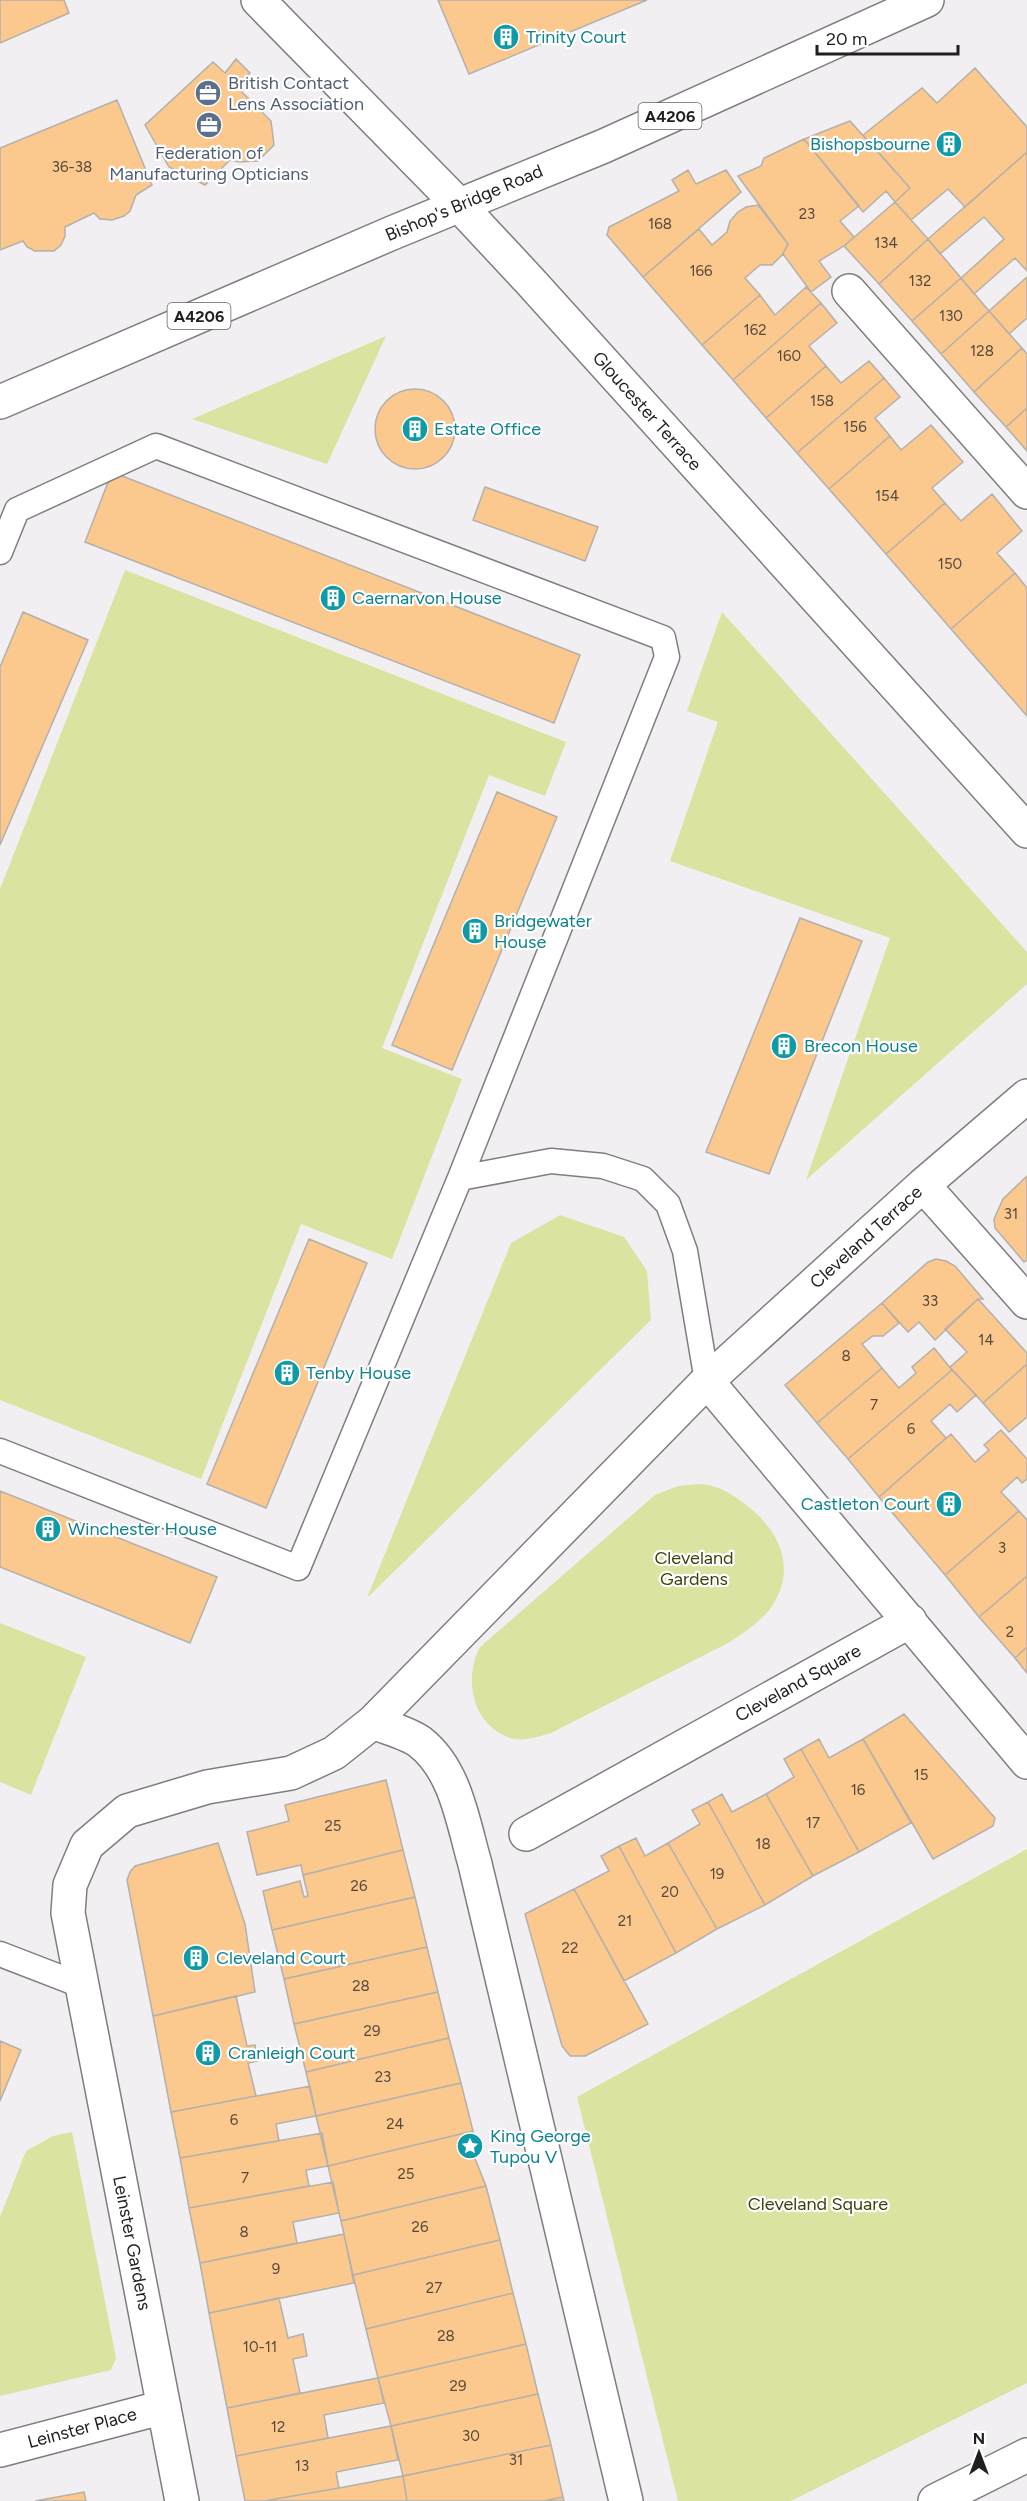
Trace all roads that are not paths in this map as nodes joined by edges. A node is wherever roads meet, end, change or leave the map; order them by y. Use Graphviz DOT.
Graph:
graph roads {
  1 [pos="927,0"];
  2 [pos="264,2"];
  3 [pos="459,205"];
  4 [pos="849,291"];
  5 [pos="2,396"];
  6 [pos="1027,492"];
  7 [pos="0,552"];
  8 [pos="1027,831"];
  9 [pos="1027,1096"];
  10 [pos="460,1178"];
  11 [pos="923,1185"];
  12 [pos="1027,1302"];
  13 [pos="707,1381"];
  14 [pos="0,1451"];
  15 [pos="910,1621"];
  16 [pos="373,1722"];
  17 [pos="1027,1762"];
  18 [pos="526,1834"];
  19 [pos="0,1954"];
  20 [pos="83,1986"];
  21 [pos="164,2407"];
  22 [pos="0,2450"];
  23 [pos="1027,2455"];
  24 [pos="182,2501"];
  25 [pos="626,2501"];
  26 [pos="935,2501"];
  1 -- 3 [label="street, Bishop's Bridge Road / A4206"];
  2 -- 3 [label="street, Gloucester Terrace"];
  3 -- 5 [label="street, Bishop's Bridge Road / A4206"];
  3 -- 8 [label="street, Gloucester Terrace"];
  4 -- 6 [label="street"];
  7 -- 10 [label="lane"];
  9 -- 11 [label="street, Cleveland Terrace"];
  10 -- 13 [label="lane"];
  10 -- 14 [label="lane"];
  11 -- 12 [label="street"];
  11 -- 13 [label="street, Cleveland Terrace"];
  13 -- 15 [label="street"];
  13 -- 16 [label="street"];
  15 -- 17 [label="street"];
  15 -- 18 [label="street, Cleveland Square"];
  16 -- 20 [label="street"];
  16 -- 25 [label="street"];
  19 -- 20 [label="lane"];
  20 -- 21 [label="street, Leinster Gardens"];
  21 -- 22 [label="street, Leinster Place"];
  21 -- 24 [label="street, Leinster Gardens"];
  23 -- 26 [label="street"];
}
